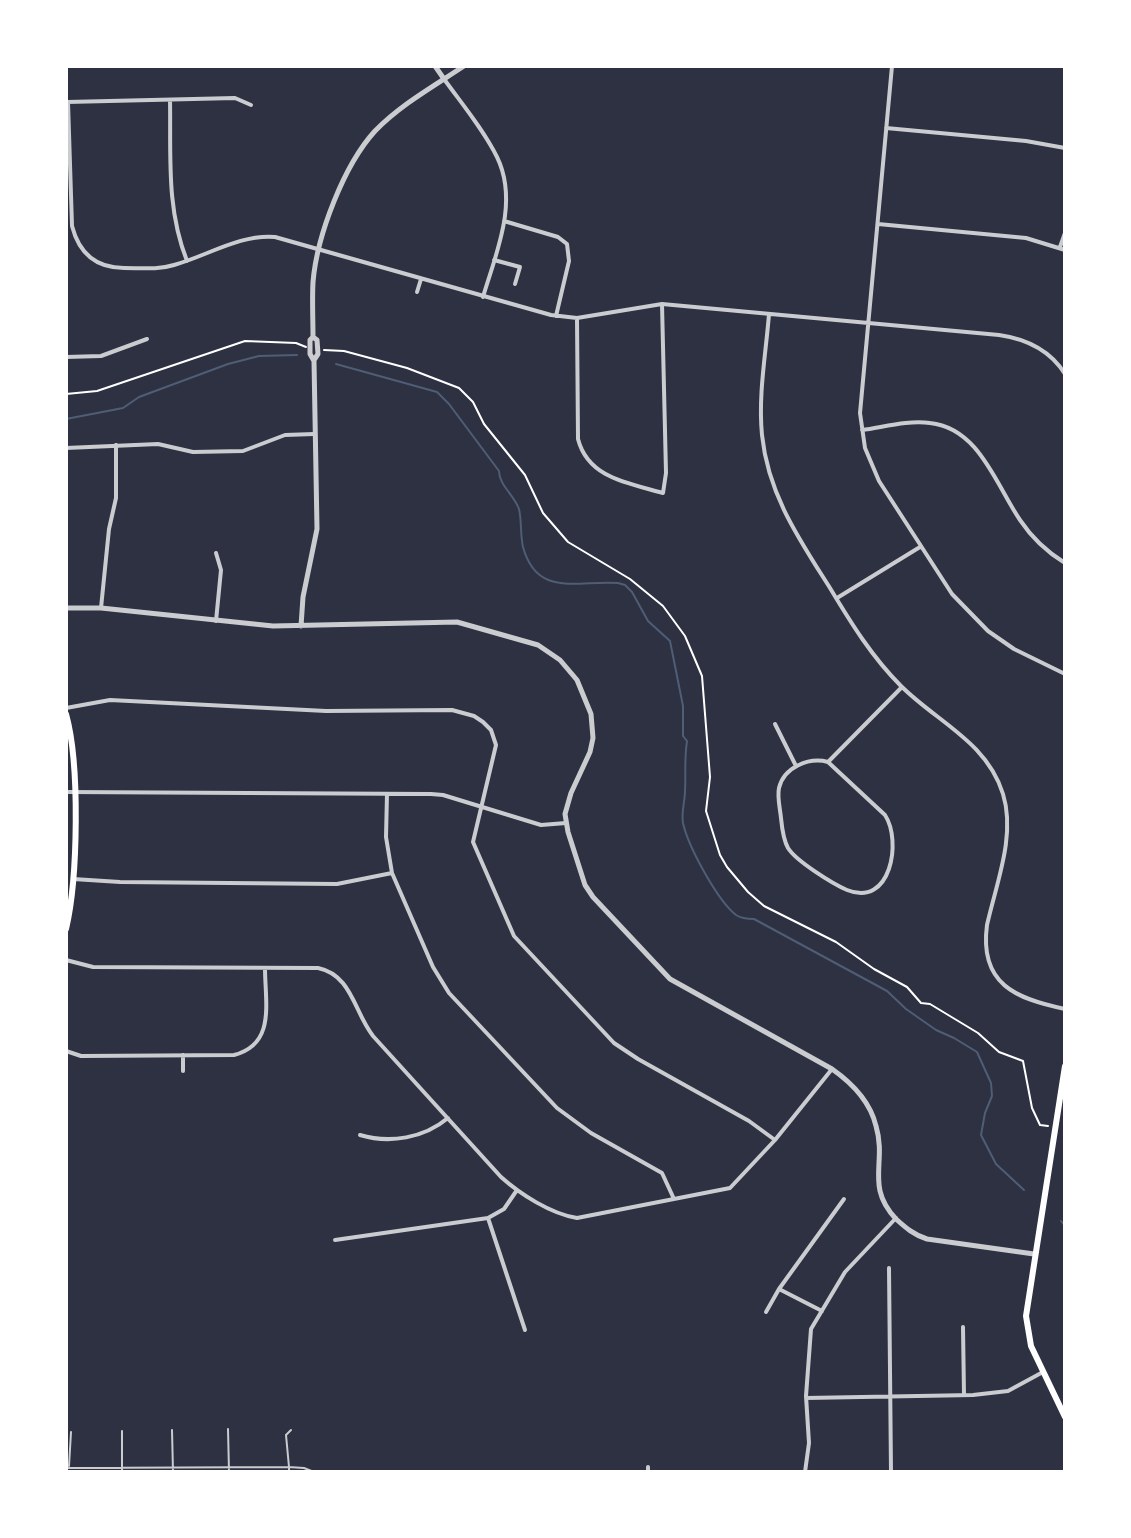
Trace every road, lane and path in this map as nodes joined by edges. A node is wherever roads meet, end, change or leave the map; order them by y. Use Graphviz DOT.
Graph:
graph roads {
  1 [pos="435,66"];
  2 [pos="464,66"];
  3 [pos="892,66"];
  4 [pos="444,79"];
  5 [pos="170,100"];
  6 [pos="67,102"];
  7 [pos="251,105"];
  8 [pos="886,128"];
  9 [pos="1065,148"];
  10 [pos="504,221"];
  11 [pos="878,224"];
  12 [pos="1065,233"];
  13 [pos="1063,248"];
  14 [pos="320,250"];
  15 [pos="494,260"];
  16 [pos="187,261"];
  17 [pos="421,279"];
  18 [pos="515,284"];
  19 [pos="417,292"];
  20 [pos="483,297"];
  21 [pos="662,304"];
  22 [pos="769,314"];
  23 [pos="556,316"];
  24 [pos="577,318"];
  25 [pos="868,323"];
  26 [pos="147,339"];
  27 [pos="307,347"];
  28 [pos="320,350"];
  29 [pos="66,357"];
  30 [pos="1065,374"];
  31 [pos="66,394"];
  32 [pos="862,430"];
  33 [pos="314,434"];
  34 [pos="116,445"];
  35 [pos="66,448"];
  36 [pos="920,547"];
  37 [pos="216,553"];
  38 [pos="1065,563"];
  39 [pos="836,599"];
  40 [pos="66,608"];
  41 [pos="101,608"];
  42 [pos="216,621"];
  43 [pos="301,626"];
  44 [pos="1065,674"];
  45 [pos="902,687"];
  46 [pos="66,708"];
  47 [pos="66,714"];
  48 [pos="775,724"];
  49 [pos="828,762"];
  50 [pos="796,766"];
  51 [pos="70,792"];
  52 [pos="387,794"];
  53 [pos="481,806"];
  54 [pos="566,823"];
  55 [pos="392,873"];
  56 [pos="73,879"];
  57 [pos="66,929"];
  58 [pos="66,960"];
  59 [pos="265,968"];
  60 [pos="1065,1009"];
  61 [pos="66,1051"];
  62 [pos="183,1055"];
  63 [pos="1065,1066"];
  64 [pos="832,1069"];
  65 [pos="183,1071"];
  66 [pos="448,1118"];
  67 [pos="1045,1126"];
  68 [pos="360,1135"];
  69 [pos="775,1140"];
  70 [pos="517,1190"];
  71 [pos="674,1199"];
  72 [pos="844,1199"];
  73 [pos="488,1218"];
  74 [pos="896,1218"];
  75 [pos="335,1240"];
  76 [pos="1034,1254"];
  77 [pos="889,1268"];
  78 [pos="779,1289"];
  79 [pos="822,1311"];
  80 [pos="766,1312"];
  81 [pos="963,1327"];
  82 [pos="525,1330"];
  83 [pos="1043,1372"];
  84 [pos="964,1395"];
  85 [pos="889,1396"];
  86 [pos="806,1398"];
  87 [pos="1065,1417"];
  88 [pos="228,1429"];
  89 [pos="172,1430"];
  90 [pos="291,1430"];
  91 [pos="122,1431"];
  92 [pos="71,1432"];
  93 [pos="289,1467"];
  94 [pos="68,1468"];
  95 [pos="122,1470"];
  96 [pos="173,1470"];
  97 [pos="229,1470"];
  98 [pos="289,1472"];
  99 [pos="314,1472"];
  100 [pos="805,1472"];
  101 [pos="891,1472"];
  1 -- 4 [label="street"];
  2 -- 4 [label="street"];
  3 -- 8 [label="street"];
  4 -- 10 [label="street"];
  4 -- 14 [label="street"];
  5 -- 6 [label="street"];
  5 -- 7 [label="street"];
  5 -- 16 [label="street"];
  6 -- 16 [label="street"];
  8 -- 9 [label="street"];
  8 -- 11 [label="street"];
  10 -- 15 [label="street"];
  10 -- 23 [label="street"];
  11 -- 13 [label="street"];
  11 -- 25 [label="street"];
  12 -- 13 [label="street"];
  14 -- 16 [label="street"];
  14 -- 17 [label="street"];
  14 -- 33 [label="street"];
  15 -- 18 [label="street"];
  15 -- 20 [label="street"];
  17 -- 19 [label="street"];
  17 -- 20 [label="street"];
  20 -- 23 [label="street"];
  21 -- 22 [label="street"];
  21 -- 24 [label="street"];
  21 -- 24 [label="street"];
  22 -- 25 [label="street"];
  22 -- 39 [label="street"];
  23 -- 24 [label="street"];
  25 -- 30 [label="street"];
  25 -- 32 [label="street"];
  26 -- 29 [label="street"];
  27 -- 31 [label="path"];
  28 -- 67 [label="path"];
  32 -- 36 [label="street"];
  32 -- 38 [label="street"];
  33 -- 34 [label="street"];
  33 -- 43 [label="street"];
  34 -- 35 [label="street"];
  34 -- 41 [label="street"];
  36 -- 39 [label="street"];
  36 -- 44 [label="street"];
  37 -- 42 [label="street"];
  39 -- 45 [label="street"];
  40 -- 41 [label="street"];
  41 -- 42 [label="street"];
  42 -- 43 [label="street"];
  43 -- 54 [label="street"];
  45 -- 49 [label="street"];
  45 -- 60 [label="street"];
  46 -- 53 [label="street"];
  47 -- 51 [label="main road"];
  48 -- 50 [label="street"];
  49 -- 50 [label="street"];
  49 -- 50 [label="street"];
  51 -- 52 [label="street"];
  51 -- 56 [label="main road"];
  52 -- 53 [label="street"];
  52 -- 55 [label="street"];
  53 -- 54 [label="street"];
  53 -- 69 [label="street"];
  54 -- 64 [label="street"];
  55 -- 56 [label="street"];
  55 -- 71 [label="street"];
  56 -- 57 [label="main road"];
  58 -- 59 [label="street"];
  59 -- 62 [label="street"];
  59 -- 66 [label="street"];
  61 -- 62 [label="street"];
  62 -- 65 [label="street"];
  63 -- 76 [label="main road"];
  64 -- 69 [label="street"];
  64 -- 74 [label="street"];
  66 -- 68 [label="street"];
  66 -- 70 [label="street"];
  69 -- 71 [label="street"];
  70 -- 71 [label="street"];
  70 -- 73 [label="street"];
  72 -- 78 [label="street"];
  73 -- 75 [label="street"];
  73 -- 82 [label="street"];
  74 -- 76 [label="street"];
  74 -- 79 [label="street"];
  76 -- 83 [label="main road"];
  77 -- 85 [label="street"];
  78 -- 79 [label="street"];
  78 -- 80 [label="street"];
  79 -- 86 [label="street"];
  81 -- 84 [label="street"];
  83 -- 84 [label="street"];
  83 -- 87 [label="main road"];
  84 -- 85 [label="street"];
  85 -- 86 [label="street"];
  85 -- 101 [label="street"];
  86 -- 100 [label="street"];
  88 -- 97 [label="lane"];
  89 -- 96 [label="lane"];
  90 -- 93 [label="lane"];
  91 -- 95 [label="lane"];
  92 -- 94 [label="lane"];
  93 -- 97 [label="lane"];
  93 -- 98 [label="lane"];
  93 -- 99 [label="lane"];
  94 -- 95 [label="lane"];
  95 -- 96 [label="lane"];
  96 -- 97 [label="lane"];
}
